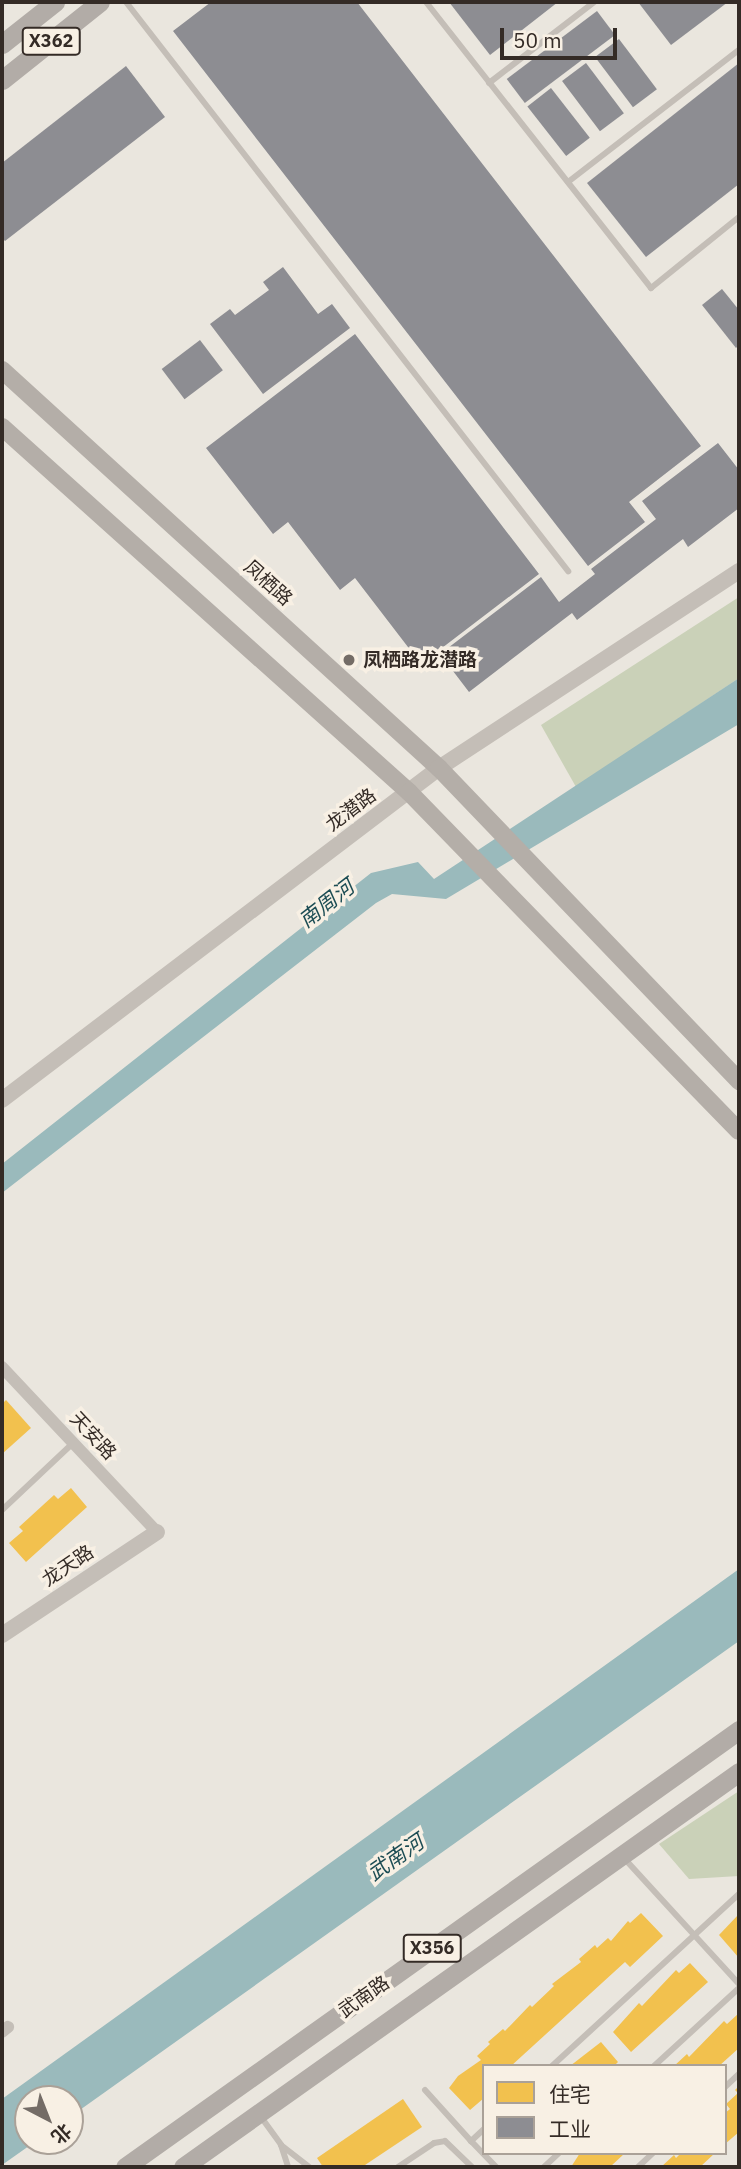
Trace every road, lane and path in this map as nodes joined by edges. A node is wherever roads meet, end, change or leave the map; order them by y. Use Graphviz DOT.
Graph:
graph roads {
  1 [pos="55,2"];
  2 [pos="100,2"];
  3 [pos="126,2"];
  4 [pos="426,2"];
  5 [pos="594,2"];
  6 [pos="2,44"];
  7 [pos="739,50"];
  8 [pos="2,80"];
  9 [pos="489,83"];
  10 [pos="568,182"];
  11 [pos="738,222"];
  12 [pos="2,370"];
  13 [pos="2,427"];
  14 [pos="568,571"];
  15 [pos="739,571"];
  16 [pos="439,768"];
  17 [pos="410,792"];
  18 [pos="739,1081"];
  19 [pos="2,1100"];
  20 [pos="739,1131"];
  21 [pos="2,1367"];
  22 [pos="73,1443"];
  23 [pos="2,1510"];
  24 [pos="157,1532"];
  25 [pos="2,1635"];
  26 [pos="739,1730"];
  27 [pos="739,1772"];
  28 [pos="622,1855"];
  29 [pos="739,1894"];
  30 [pos="694,1935"];
  31 [pos="739,1986"];
  32 [pos="554,2064"];
  33 [pos="656,2064"];
  34 [pos="425,2090"];
  35 [pos="259,2113"];
  36 [pos="482,2131"];
  37 [pos="471,2141"];
  38 [pos="281,2145"];
  39 [pos="482,2152"];
  40 [pos="557,2155"];
  41 [pos="651,2155"];
  42 [pos="125,2167"];
  43 [pos="183,2167"];
  44 [pos="288,2167"];
  45 [pos="309,2167"];
  46 [pos="398,2167"];
  47 [pos="472,2167"];
  48 [pos="544,2167"];
  49 [pos="638,2167"];
  1 -- 6 [label="main road, X362"];
  2 -- 8 [label="main road, X362"];
  3 -- 14 [label="lane"];
  4 -- 9 [label="lane"];
  5 -- 9 [label="lane"];
  7 -- 10 [label="lane"];
  9 -- 10 [label="lane"];
  10 -- 11 [label="lane"];
  12 -- 16 [label="main road, 凤栖路"];
  13 -- 17 [label="main road"];
  15 -- 16 [label="street, 龙潜路"];
  16 -- 17 [label="street, 龙潜路"];
  16 -- 18 [label="main road, 凤栖路"];
  17 -- 19 [label="street, 龙潜路"];
  17 -- 20 [label="main road"];
  21 -- 22 [label="street, 天安路"];
  22 -- 23 [label="lane"];
  22 -- 24 [label="street, 天安路"];
  24 -- 25 [label="street, 龙天路"];
  26 -- 42 [label="main road, 武南路 / X356"];
  27 -- 28 [label="main road, 武南路 / X356"];
  28 -- 30 [label="lane"];
  28 -- 35 [label="main road, 武南路 / X356"];
  29 -- 30 [label="lane"];
  30 -- 31 [label="lane"];
  30 -- 32 [label="lane"];
  31 -- 33 [label="lane"];
  34 -- 37 [label="lane"];
  35 -- 38 [label="lane"];
  35 -- 43 [label="main road, 武南路 / X356"];
  36 -- 37 [label="lane"];
  37 -- 39 [label="lane"];
  38 -- 44 [label="lane"];
  38 -- 45 [label="lane"];
  40 -- 48 [label="lane"];
  41 -- 49 [label="lane"];
  46 -- 47 [label="lane"];
}
